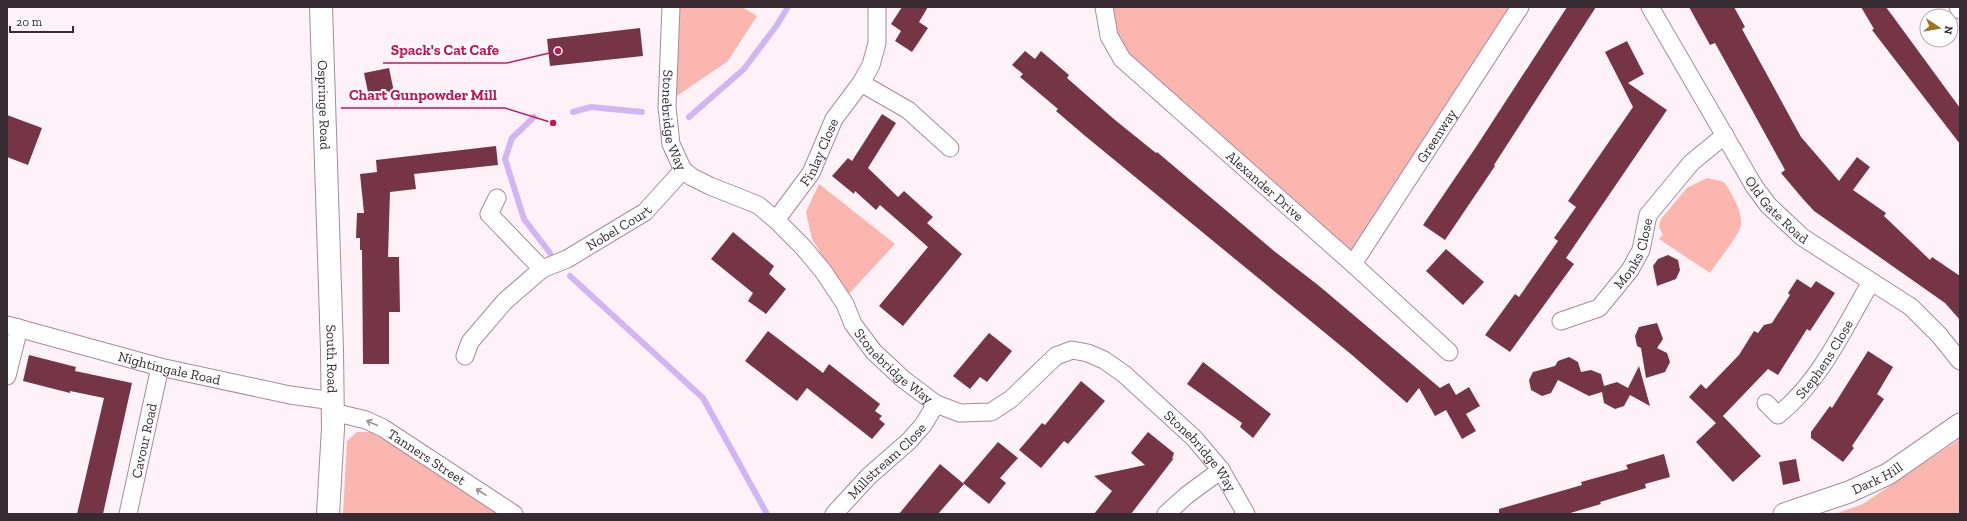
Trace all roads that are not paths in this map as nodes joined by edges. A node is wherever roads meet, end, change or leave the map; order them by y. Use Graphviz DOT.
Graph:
graph roads {
  1 [pos="321,7"];
  2 [pos="671,7"];
  3 [pos="878,7"];
  4 [pos="1104,7"];
  5 [pos="1520,7"];
  6 [pos="1650,7"];
  7 [pos="1958,7"];
  8 [pos="1960,10"];
  9 [pos="861,84"];
  10 [pos="1725,135"];
  11 [pos="950,148"];
  12 [pos="683,170"];
  13 [pos="497,198"];
  14 [pos="328,203"];
  15 [pos="776,220"];
  16 [pos="1353,264"];
  17 [pos="542,269"];
  18 [pos="1871,282"];
  19 [pos="1561,321"];
  20 [pos="13,326"];
  21 [pos="1448,352"];
  22 [pos="465,356"];
  23 [pos="1960,361"];
  24 [pos="160,366"];
  25 [pos="7,376"];
  26 [pos="1766,403"];
  27 [pos="936,404"];
  28 [pos="333,407"];
  29 [pos="1960,424"];
  30 [pos="1221,470"];
  31 [pos="128,514"];
  32 [pos="328,514"];
  33 [pos="514,514"];
  34 [pos="834,514"];
  35 [pos="1166,514"];
  36 [pos="1246,514"];
  37 [pos="1784,514"];
  1 -- 14 [label="main road, Ospringe Road"];
  2 -- 12 [label="street, Stonebridge Way"];
  3 -- 9 [label="street, Finlay Close"];
  4 -- 16 [label="street, Alexander Drive"];
  5 -- 16 [label="street, Greenway"];
  6 -- 10 [label="street, Old Gate Road"];
  7 -- 8 [label="street"];
  9 -- 11 [label="street"];
  9 -- 15 [label="street, Finlay Close"];
  10 -- 18 [label="street, Old Gate Road"];
  10 -- 19 [label="street, Monks Close"];
  12 -- 15 [label="street, Stonebridge Way"];
  12 -- 17 [label="street, Nobel Court"];
  13 -- 17 [label="street"];
  14 -- 28 [label="main road, South Road"];
  15 -- 27 [label="street, Stonebridge Way"];
  16 -- 21 [label="street, Alexander Drive"];
  17 -- 22 [label="street, Nobel Court"];
  18 -- 23 [label="street, Old Gate Road"];
  18 -- 26 [label="street, Stephens Close"];
  20 -- 24 [label="street, Nightingale Road"];
  20 -- 25 [label="street"];
  24 -- 28 [label="street, Nightingale Road"];
  24 -- 31 [label="street, Cavour Road"];
  27 -- 30 [label="street, Stonebridge Way"];
  27 -- 34 [label="street, Millstream Close"];
  28 -- 32 [label="main road, South Road"];
  33 -- 28 [label="street, Tanners Street, one-way"];
  29 -- 37 [label="street, Dark Hill"];
  30 -- 35 [label="street"];
  30 -- 36 [label="street, Stonebridge Way"];
}
